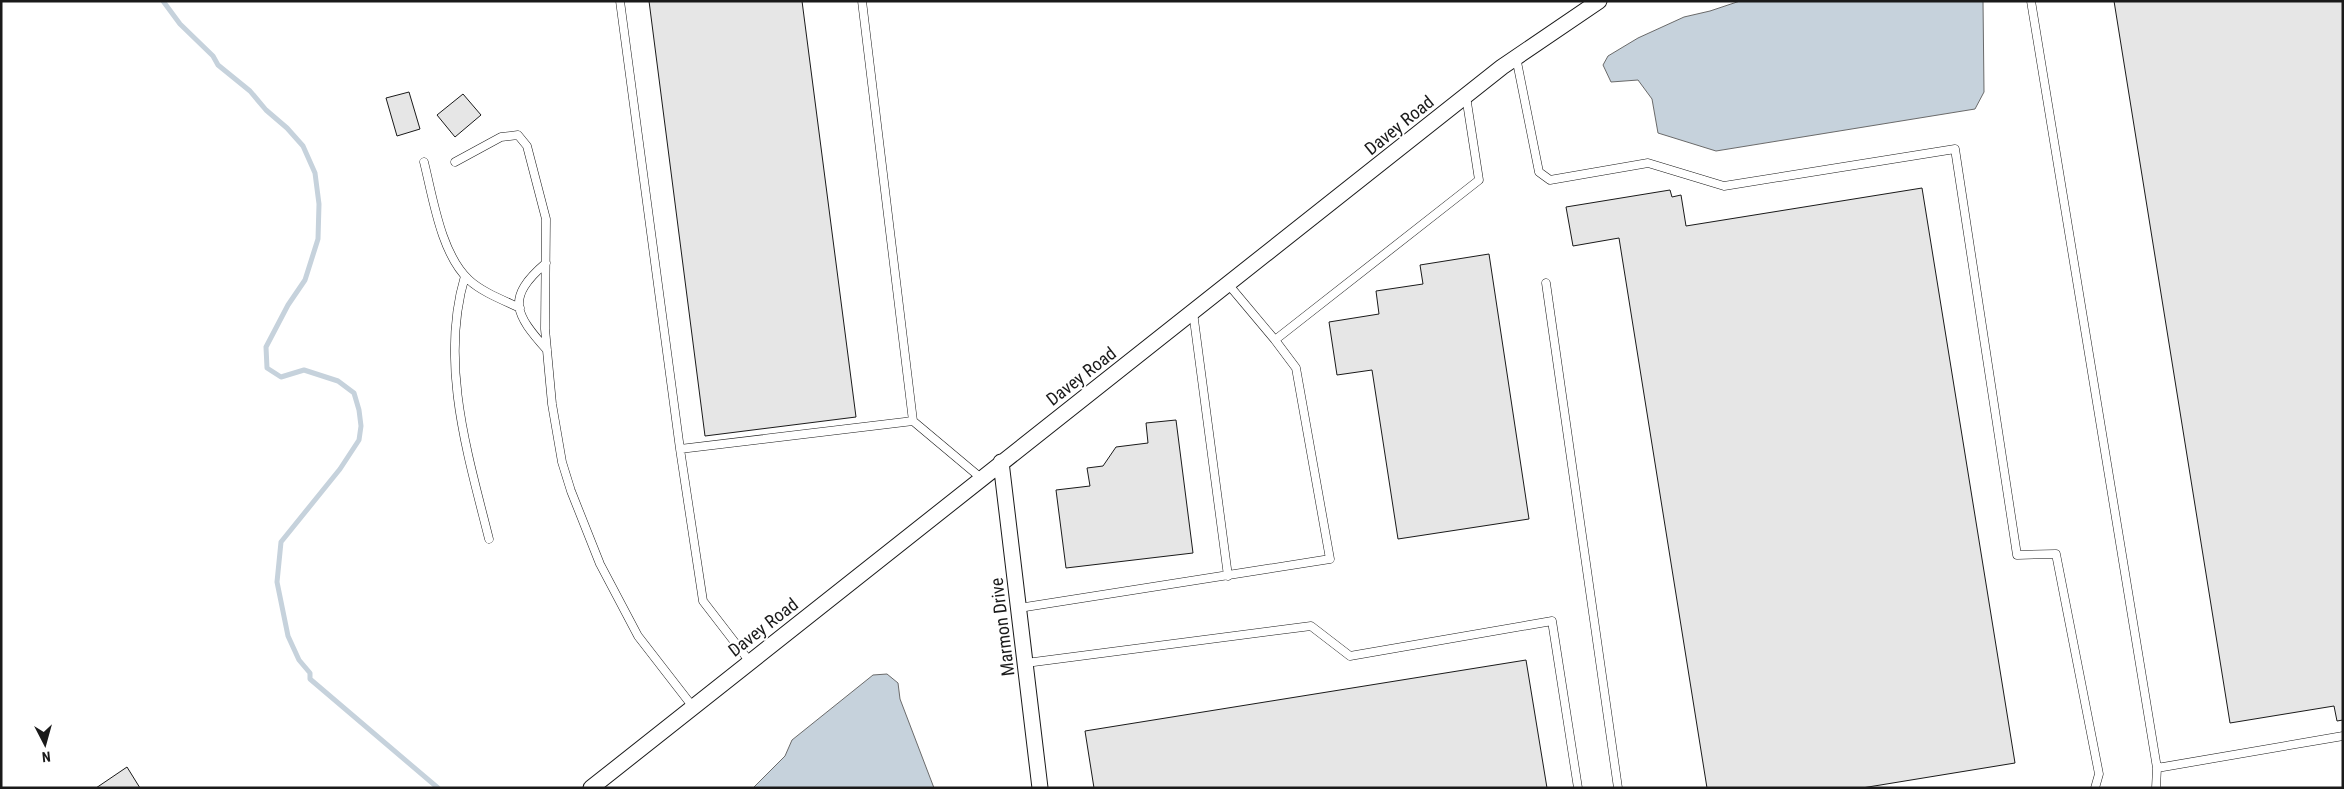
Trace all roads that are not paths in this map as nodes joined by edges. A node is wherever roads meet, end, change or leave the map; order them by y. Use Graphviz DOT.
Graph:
graph roads {
  1 [pos="620,1"];
  2 [pos="862,1"];
  3 [pos="1599,1"];
  4 [pos="2031,1"];
  5 [pos="1516,57"];
  6 [pos="1466,96"];
  7 [pos="424,162"];
  8 [pos="455,162"];
  9 [pos="546,262"];
  10 [pos="465,276"];
  11 [pos="1546,283"];
  12 [pos="1228,284"];
  13 [pos="520,308"];
  14 [pos="1193,312"];
  15 [pos="1275,340"];
  16 [pos="547,350"];
  17 [pos="913,421"];
  18 [pos="680,449"];
  19 [pos="1001,462"];
  20 [pos="981,478"];
  21 [pos="489,539"];
  22 [pos="1228,576"];
  23 [pos="1019,608"];
  24 [pos="750,662"];
  25 [pos="1026,663"];
  26 [pos="693,707"];
  27 [pos="2343,736"];
  28 [pos="2158,768"];
  29 [pos="591,788"];
  30 [pos="1040,788"];
  31 [pos="1578,788"];
  32 [pos="1618,788"];
  33 [pos="2096,788"];
  34 [pos="2156,788"];
  1 -- 18 [label="lane"];
  2 -- 17 [label="lane"];
  3 -- 5 [label="street, Davey Road"];
  4 -- 28 [label="lane"];
  5 -- 6 [label="street, Davey Road"];
  5 -- 33 [label="lane"];
  6 -- 12 [label="street, Davey Road"];
  6 -- 15 [label="lane"];
  7 -- 10 [label="lane"];
  8 -- 9 [label="lane"];
  9 -- 13 [label="lane"];
  9 -- 16 [label="lane"];
  10 -- 13 [label="lane"];
  10 -- 21 [label="lane"];
  11 -- 32 [label="lane"];
  12 -- 14 [label="street, Davey Road"];
  12 -- 15 [label="lane"];
  13 -- 16 [label="lane"];
  14 -- 19 [label="street, Davey Road"];
  14 -- 22 [label="lane"];
  15 -- 22 [label="lane"];
  16 -- 26 [label="lane"];
  17 -- 18 [label="lane"];
  17 -- 20 [label="lane"];
  18 -- 24 [label="lane"];
  19 -- 20 [label="street, Davey Road"];
  19 -- 23 [label="street, Marmon Drive"];
  20 -- 24 [label="street, Davey Road"];
  22 -- 23 [label="lane"];
  23 -- 25 [label="street, Marmon Drive"];
  24 -- 26 [label="street, Davey Road"];
  25 -- 30 [label="street, Marmon Drive"];
  25 -- 31 [label="lane"];
  26 -- 29 [label="street, Davey Road"];
  27 -- 28 [label="lane"];
  28 -- 34 [label="lane"];
}
